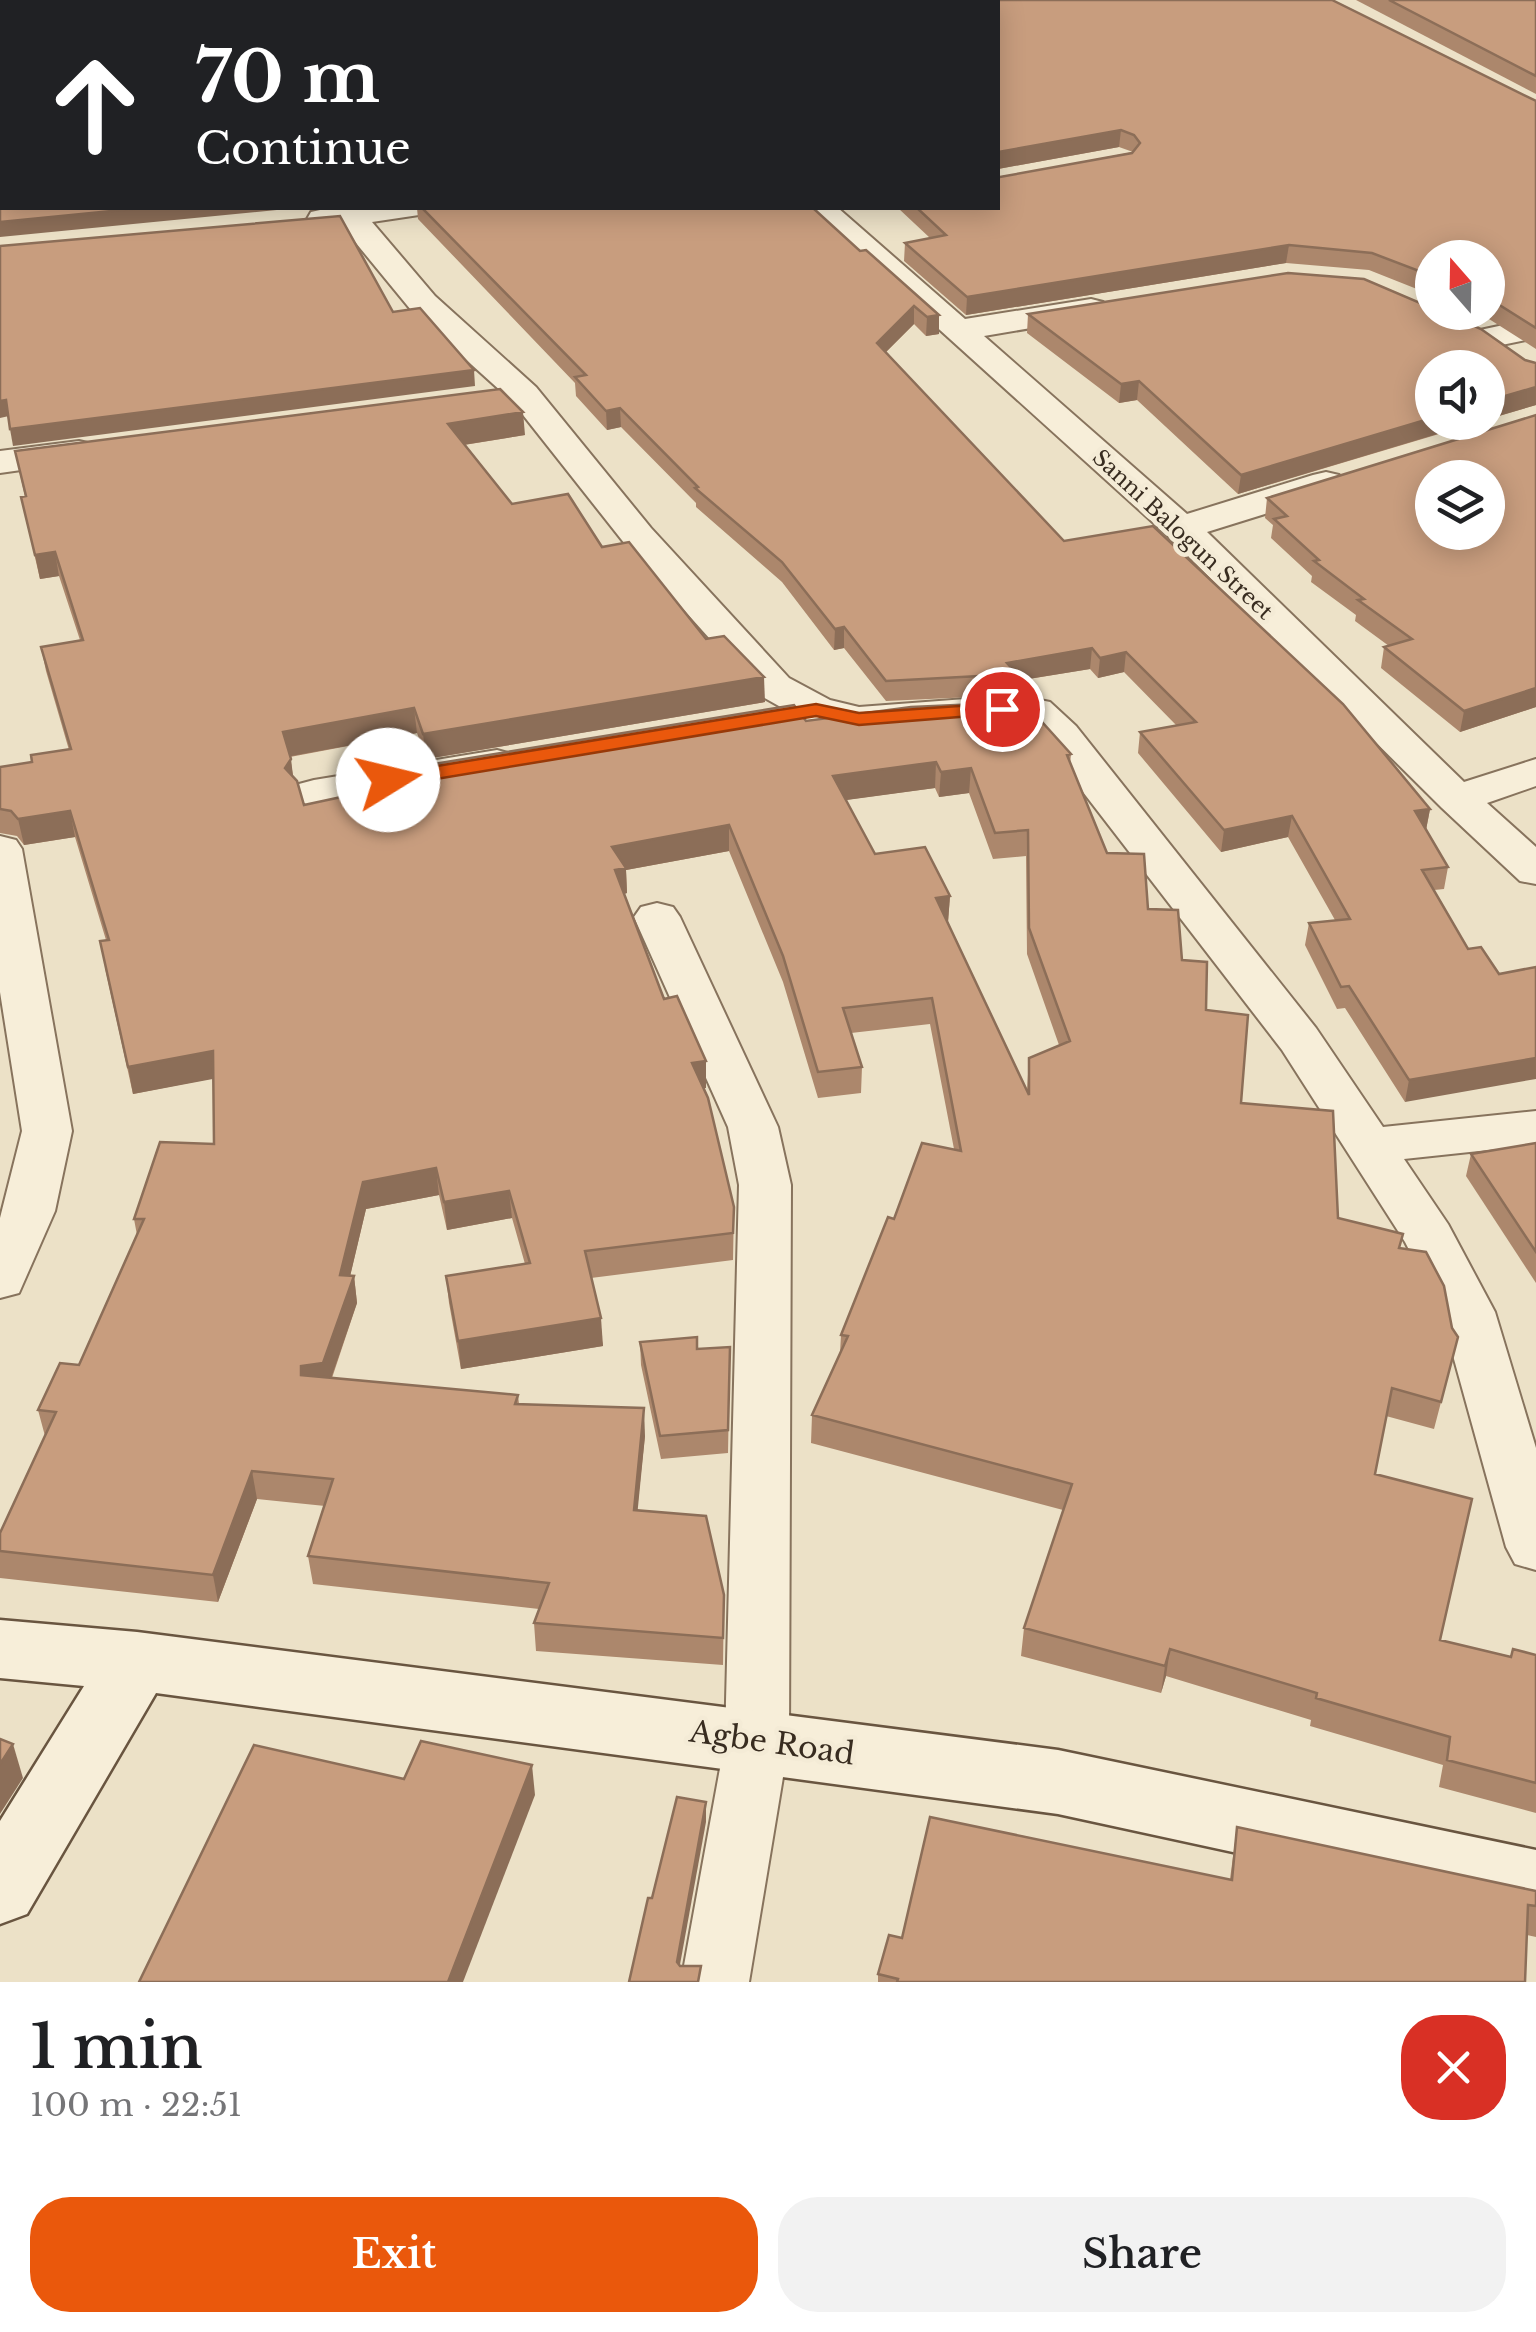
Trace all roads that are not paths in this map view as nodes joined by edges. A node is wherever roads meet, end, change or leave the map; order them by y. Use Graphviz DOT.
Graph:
graph roads {
  1 [pos="377,210"];
  2 [pos="835,210"];
  3 [pos="346,212"];
  4 [pos="291,222"];
  5 [pos="1130,302"];
  6 [pos="956,330"];
  7 [pos="1475,330"];
  8 [pos="1529,343"];
  9 [pos="524,394"];
  10 [pos="486,399"];
  11 [pos="116,447"];
  12 [pos="0,462"];
  13 [pos="1368,470"];
  14 [pos="1182,528"];
  15 [pos="816,710"];
  16 [pos="762,720"];
  17 [pos="528,758"];
  18 [pos="1536,772"];
  19 [pos="314,793"];
  20 [pos="1457,799"];
  21 [pos="0,849"];
  22 [pos="1536,871"];
  23 [pos="657,916"];
  24 [pos="11,977"];
  25 [pos="1536,1128"];
  26 [pos="1368,1146"];
  27 [pos="0,1279"];
  28 [pos="1536,1547"];
  29 [pos="0,1649"];
  30 [pos="137,1660"];
  31 [pos="758,1741"];
  32 [pos="1536,1884"];
  33 [pos="0,1890"];
  34 [pos="715,1982"];
  1 -- 3 [label="street"];
  2 -- 6 [label="street, Sanni Balogun Street"];
  3 -- 4 [label="street"];
  3 -- 9 [label="street"];
  5 -- 6 [label="street"];
  6 -- 14 [label="street, Sanni Balogun Street"];
  7 -- 8 [label="street"];
  9 -- 10 [label="street"];
  9 -- 15 [label="street"];
  11 -- 12 [label="street"];
  13 -- 14 [label="street"];
  14 -- 20 [label="street, Sanni Balogun Street"];
  15 -- 16 [label="street"];
  15 -- 26 [label="street"];
  17 -- 19 [label="street"];
  18 -- 20 [label="street"];
  20 -- 22 [label="street, Sanni Balogun Street"];
  21 -- 24 [label="street"];
  23 -- 31 [label="street"];
  24 -- 27 [label="street"];
  25 -- 26 [label="street"];
  26 -- 28 [label="street"];
  29 -- 30 [label="street, Agbe Road"];
  30 -- 31 [label="street, Agbe Road"];
  30 -- 33 [label="street"];
  31 -- 32 [label="street, Agbe Road"];
  31 -- 34 [label="street"];
}
